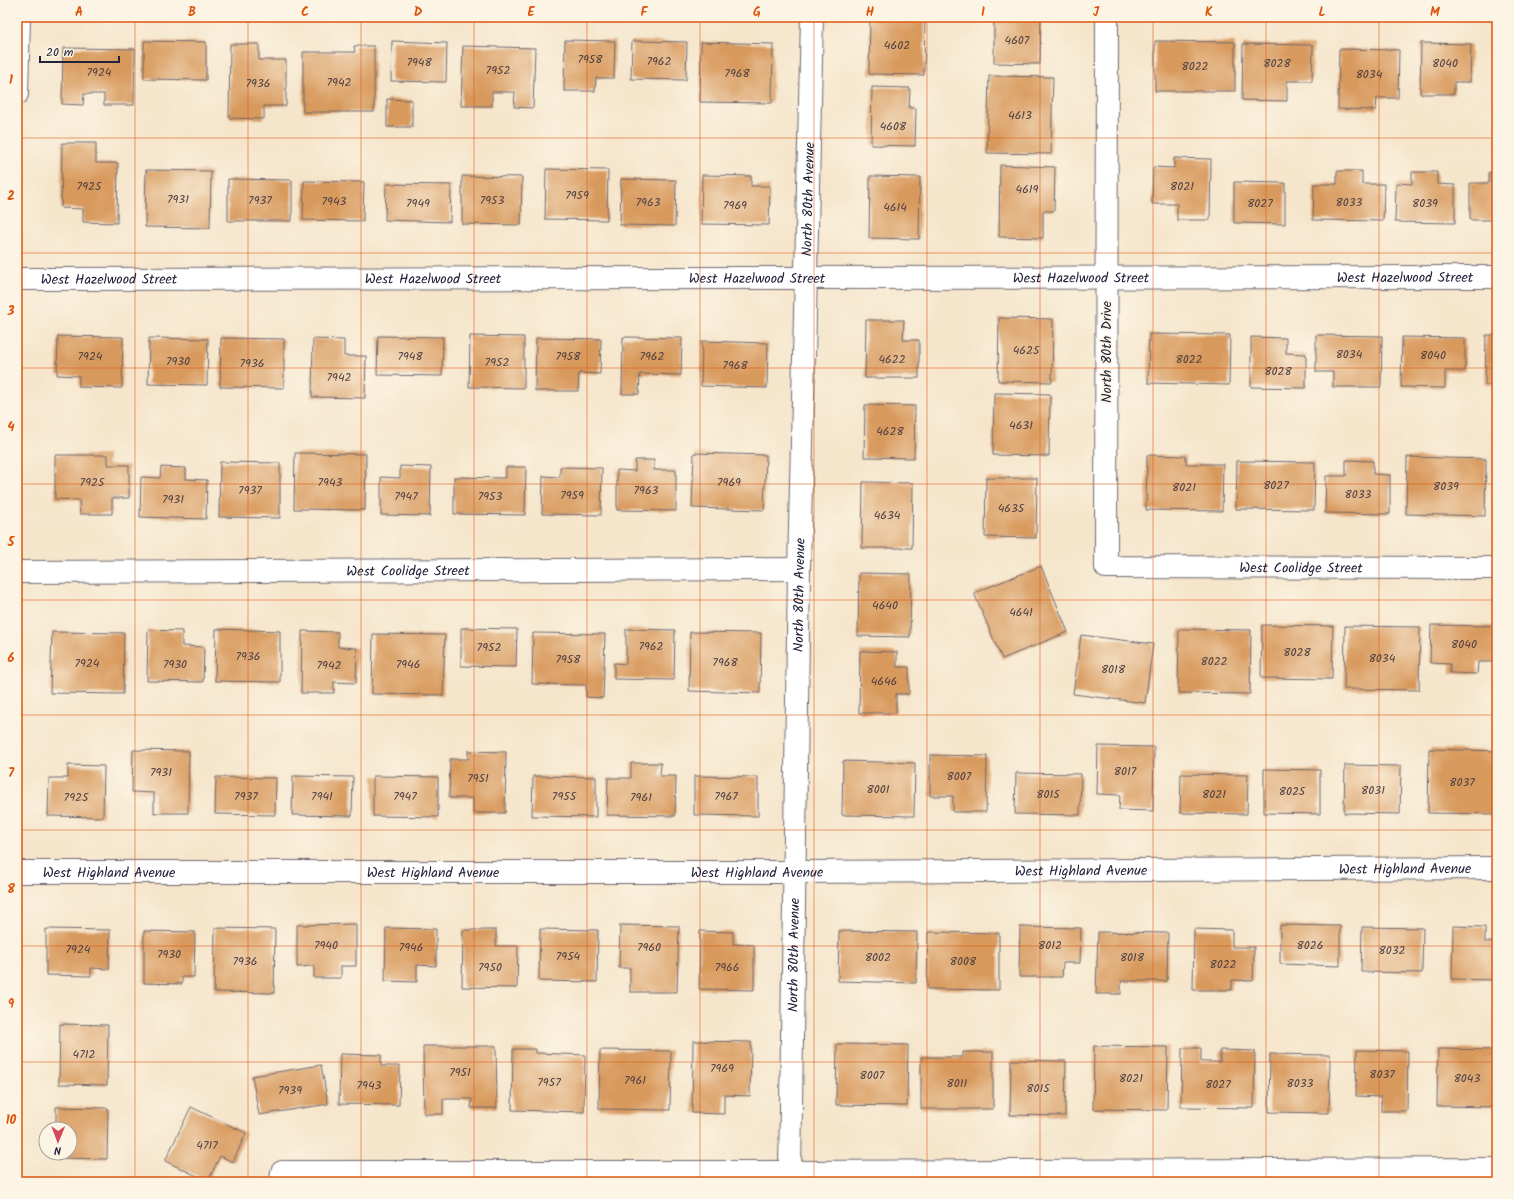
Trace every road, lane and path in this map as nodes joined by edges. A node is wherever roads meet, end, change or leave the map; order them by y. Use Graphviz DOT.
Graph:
graph roads {
  1 [pos="19,17"];
  2 [pos="812,17"];
  3 [pos="1107,17"];
  4 [pos="17,94"];
  5 [pos="1497,277"];
  6 [pos="807,278"];
  7 [pos="1106,278"];
  8 [pos="17,279"];
  9 [pos="1106,567"];
  10 [pos="1497,568"];
  11 [pos="800,569"];
  12 [pos="17,572"];
  13 [pos="1497,868"];
  14 [pos="17,872"];
  15 [pos="795,872"];
  16 [pos="1497,1169"];
  17 [pos="790,1172"];
  18 [pos="282,1177"];
  1 -- 4 [label="street"];
  2 -- 6 [label="street, North 80th Avenue"];
  3 -- 7 [label="street, North 80th Drive"];
  5 -- 7 [label="street, West Hazelwood Street"];
  6 -- 7 [label="street, West Hazelwood Street"];
  6 -- 8 [label="street, West Hazelwood Street"];
  6 -- 11 [label="street, North 80th Avenue"];
  7 -- 9 [label="street, North 80th Drive"];
  9 -- 10 [label="street, West Coolidge Street"];
  11 -- 12 [label="street, West Coolidge Street"];
  11 -- 15 [label="street, North 80th Avenue"];
  13 -- 15 [label="street, West Highland Avenue"];
  14 -- 15 [label="street, West Highland Avenue"];
  15 -- 17 [label="street, North 80th Avenue"];
  16 -- 17 [label="street"];
  17 -- 18 [label="street"];
}
